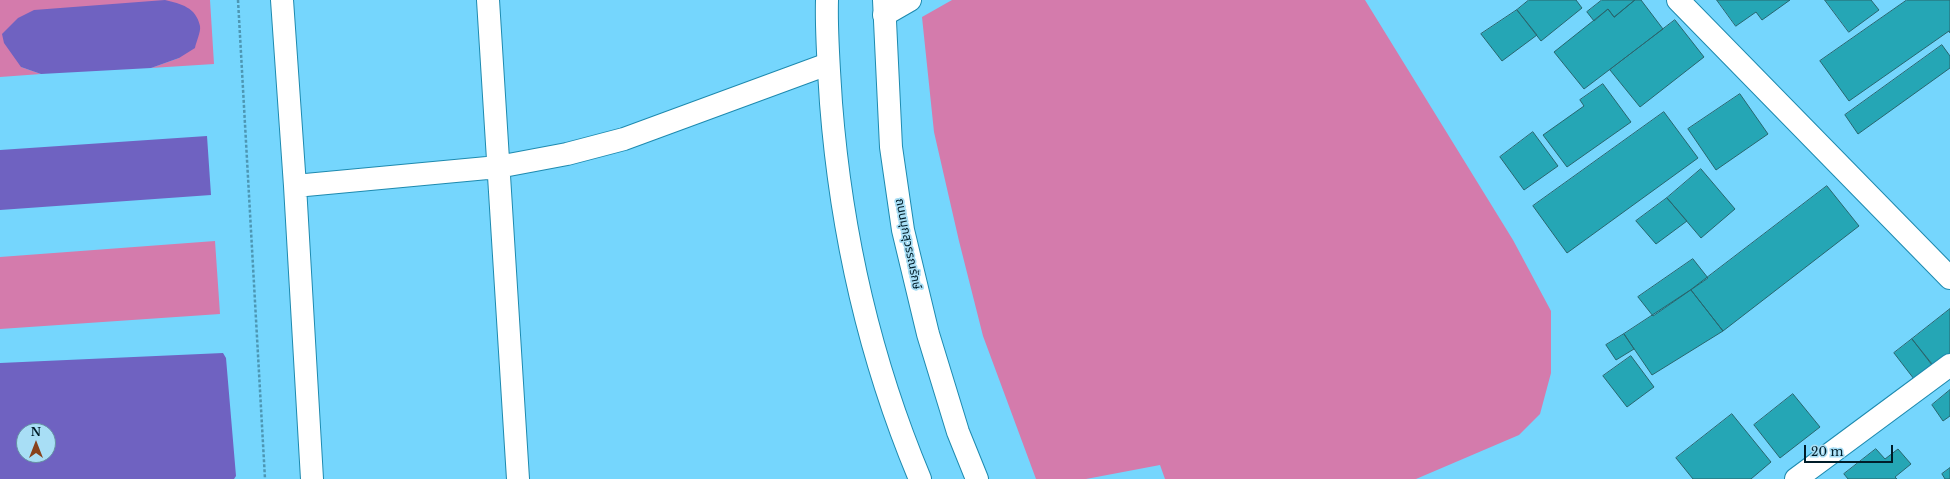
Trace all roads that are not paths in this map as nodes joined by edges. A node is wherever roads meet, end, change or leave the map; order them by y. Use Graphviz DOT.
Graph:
graph roads {
  1 [pos="282,0"];
  2 [pos="488,0"];
  3 [pos="827,0"];
  4 [pos="910,0"];
  5 [pos="1678,0"];
  6 [pos="884,8"];
  7 [pos="828,64"];
  8 [pos="498,167"];
  9 [pos="295,186"];
  10 [pos="1950,278"];
  11 [pos="1950,365"];
  12 [pos="1804,477"];
  13 [pos="312,479"];
  14 [pos="518,479"];
  15 [pos="920,479"];
  16 [pos="977,479"];
  1 -- 9 [label="street"];
  2 -- 8 [label="street"];
  3 -- 7 [label="street"];
  4 -- 6 [label="street"];
  5 -- 10 [label="street"];
  6 -- 16 [label="street, ถนนมุกสุวรรณรักษ์"];
  7 -- 8 [label="street"];
  7 -- 15 [label="street"];
  8 -- 9 [label="street"];
  8 -- 14 [label="street"];
  9 -- 13 [label="street"];
  11 -- 12 [label="street"];
}
